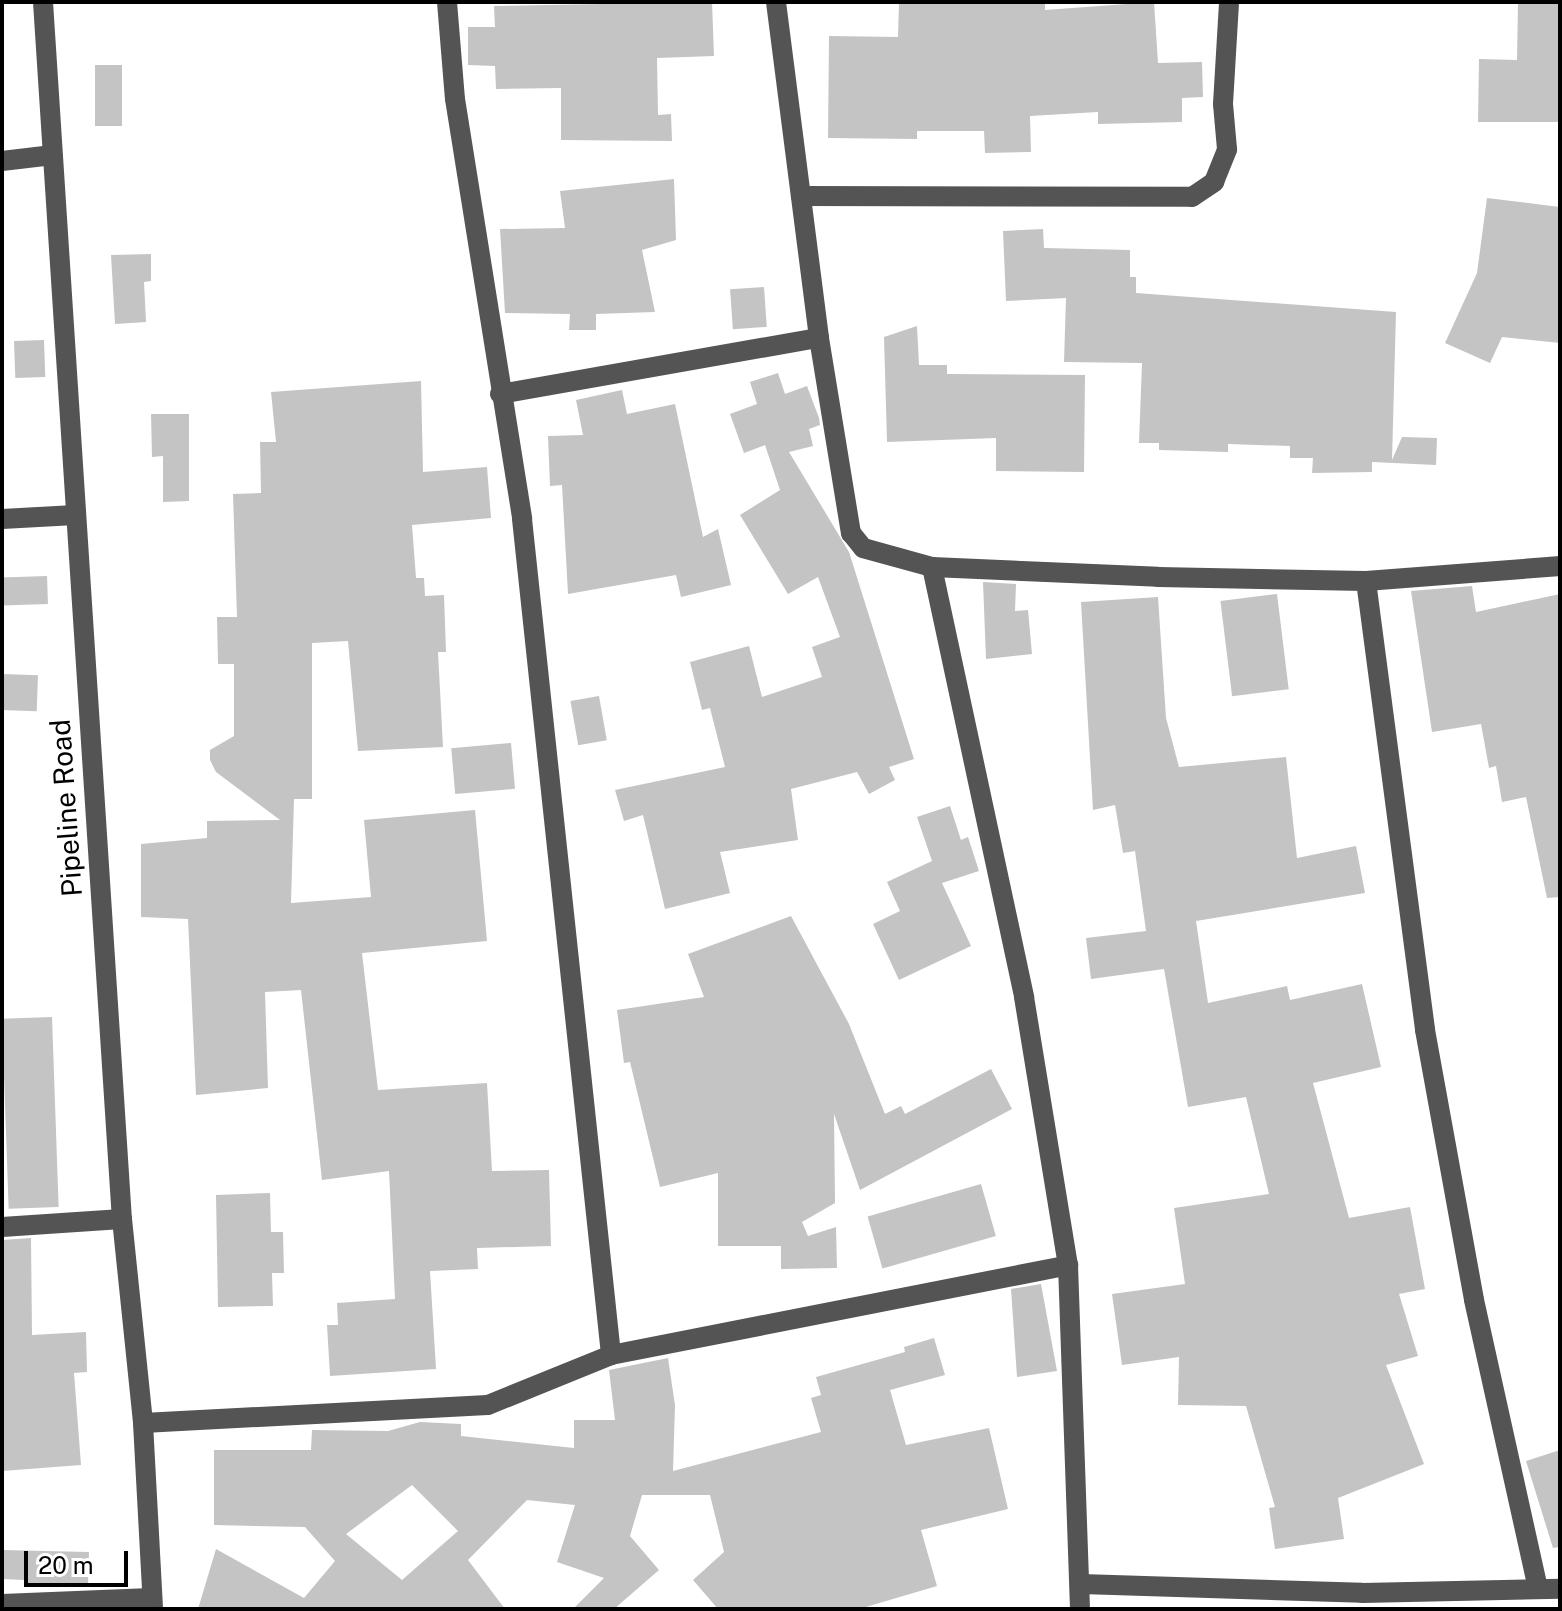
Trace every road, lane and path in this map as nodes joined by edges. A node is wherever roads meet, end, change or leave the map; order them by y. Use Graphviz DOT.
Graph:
graph roads {
  1 [pos="43,2"];
  2 [pos="447,2"];
  3 [pos="776,2"];
  4 [pos="1229,2"];
  5 [pos="53,155"];
  6 [pos="2,161"];
  7 [pos="801,196"];
  8 [pos="819,338"];
  9 [pos="500,394"];
  10 [pos="75,515"];
  11 [pos="2,519"];
  12 [pos="1560,566"];
  13 [pos="932,567"];
  14 [pos="1366,581"];
  15 [pos="122,1219"];
  16 [pos="2,1227"];
  17 [pos="1068,1265"];
  18 [pos="611,1355"];
  19 [pos="143,1423"];
  20 [pos="1081,1584"];
  21 [pos="1538,1588"];
  22 [pos="1560,1589"];
  23 [pos="1364,1601"];
  24 [pos="152,1603"];
  25 [pos="2,1604"];
  26 [pos="1080,1609"];
  1 -- 5 [label="street, Pipeline Road"];
  2 -- 9 [label="street"];
  3 -- 7 [label="street"];
  4 -- 7 [label="street"];
  5 -- 6 [label="street"];
  5 -- 10 [label="street, Pipeline Road"];
  7 -- 8 [label="street"];
  8 -- 9 [label="street"];
  8 -- 13 [label="street"];
  9 -- 18 [label="street"];
  10 -- 11 [label="street"];
  10 -- 15 [label="street, Pipeline Road"];
  12 -- 14 [label="street"];
  13 -- 14 [label="street"];
  13 -- 17 [label="street"];
  14 -- 21 [label="street"];
  15 -- 16 [label="street"];
  15 -- 19 [label="street, Pipeline Road"];
  17 -- 18 [label="street"];
  17 -- 20 [label="street"];
  18 -- 19 [label="street"];
  19 -- 24 [label="street, Pipeline Road"];
  20 -- 23 [label="street"];
  20 -- 26 [label="street"];
  21 -- 22 [label="street"];
  21 -- 23 [label="street"];
  24 -- 25 [label="street"];
}
